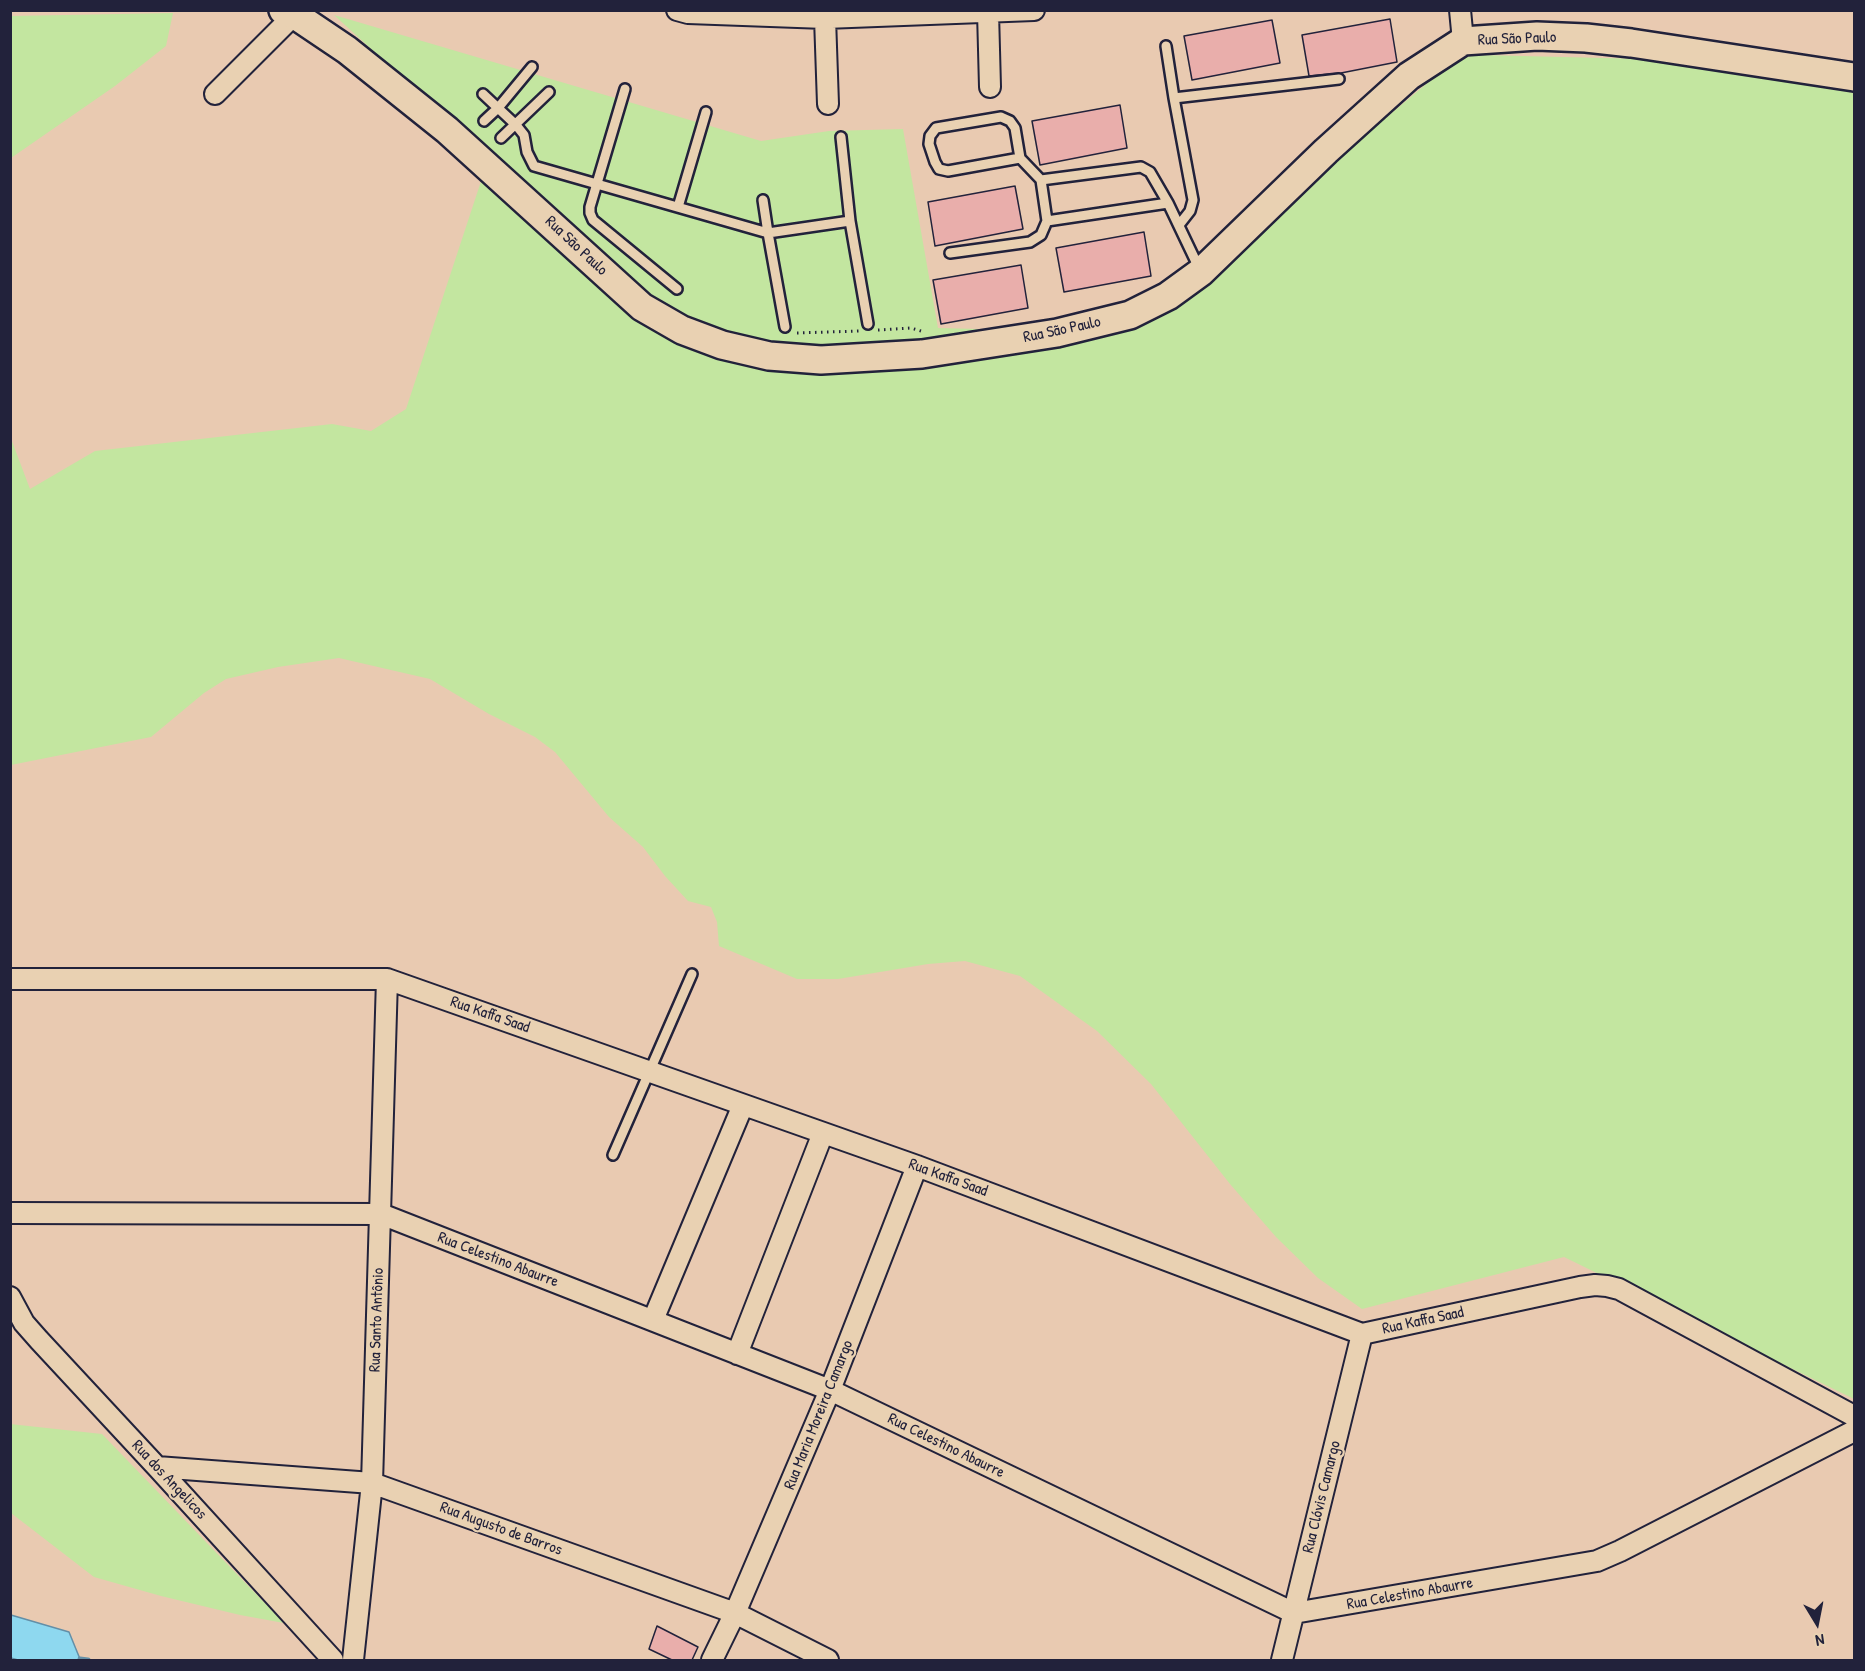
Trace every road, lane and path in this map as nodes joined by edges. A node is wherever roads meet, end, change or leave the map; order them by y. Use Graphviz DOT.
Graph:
graph roads {
  1 [pos="677,10"];
  2 [pos="1034,10"];
  3 [pos="1460,10"];
  4 [pos="293,12"];
  5 [pos="988,12"];
  6 [pos="825,18"];
  7 [pos="1463,40"];
  8 [pos="1166,46"];
  9 [pos="532,67"];
  10 [pos="1854,77"];
  11 [pos="1339,79"];
  12 [pos="990,87"];
  13 [pos="624,89"];
  14 [pos="549,92"];
  15 [pos="215,94"];
  16 [pos="483,94"];
  17 [pos="1174,98"];
  18 [pos="828,104"];
  19 [pos="498,108"];
  20 [pos="706,112"];
  21 [pos="484,121"];
  22 [pos="516,124"];
  23 [pos="841,137"];
  24 [pos="501,138"];
  25 [pos="1020,158"];
  26 [pos="1041,180"];
  27 [pos="596,184"];
  28 [pos="763,200"];
  29 [pos="1168,203"];
  30 [pos="678,207"];
  31 [pos="850,221"];
  32 [pos="1047,221"];
  33 [pos="1179,225"];
  34 [pos="768,233"];
  35 [pos="950,253"];
  36 [pos="1201,272"];
  37 [pos="677,290"];
  38 [pos="868,328"];
  39 [pos="788,330"];
  40 [pos="923,331"];
  41 [pos="692,974"];
  42 [pos="387,979"];
  43 [pos="10,980"];
  44 [pos="649,1070"];
  45 [pos="743,1104"];
  46 [pos="824,1133"];
  47 [pos="613,1155"];
  48 [pos="917,1166"];
  49 [pos="10,1213"];
  50 [pos="381,1214"];
  51 [pos="10,1297"];
  52 [pos="652,1320"];
  53 [pos="1362,1334"];
  54 [pos="736,1353"];
  55 [pos="830,1390"];
  56 [pos="1854,1416"];
  57 [pos="1854,1431"];
  58 [pos="158,1467"];
  59 [pos="372,1483"];
  60 [pos="735,1612"];
  61 [pos="1294,1613"];
  62 [pos="333,1660"];
  63 [pos="353,1660"];
  64 [pos="712,1660"];
  65 [pos="828,1660"];
  66 [pos="1282,1660"];
  1 -- 6 [label="street"];
  2 -- 5 [label="street"];
  3 -- 7 [label="street"];
  4 -- 15 [label="street"];
  4 -- 36 [label="street, Rua São Paulo"];
  5 -- 6 [label="street"];
  5 -- 12 [label="street"];
  6 -- 18 [label="street"];
  7 -- 10 [label="street, Rua São Paulo"];
  7 -- 36 [label="street, Rua São Paulo"];
  8 -- 17 [label="lane"];
  9 -- 19 [label="lane"];
  11 -- 17 [label="lane"];
  13 -- 27 [label="lane"];
  14 -- 22 [label="lane"];
  16 -- 19 [label="lane"];
  17 -- 33 [label="lane"];
  19 -- 21 [label="lane"];
  19 -- 22 [label="lane"];
  20 -- 30 [label="lane"];
  22 -- 24 [label="lane"];
  22 -- 27 [label="lane"];
  23 -- 31 [label="lane"];
  25 -- 25 [label="lane"];
  25 -- 26 [label="lane"];
  26 -- 29 [label="lane"];
  26 -- 32 [label="lane"];
  27 -- 30 [label="lane"];
  27 -- 37 [label="lane"];
  28 -- 34 [label="lane"];
  29 -- 32 [label="lane"];
  29 -- 33 [label="lane"];
  30 -- 34 [label="lane"];
  31 -- 34 [label="lane"];
  31 -- 38 [label="lane"];
  32 -- 35 [label="lane"];
  33 -- 36 [label="lane"];
  34 -- 39 [label="lane"];
  38 -- 39 [label="path"];
  38 -- 40 [label="path"];
  41 -- 44 [label="lane"];
  42 -- 43 [label="street, Rua Kaffa Saad"];
  42 -- 44 [label="street, Rua Kaffa Saad"];
  42 -- 50 [label="street, Rua Santo Antônio"];
  44 -- 45 [label="street, Rua Kaffa Saad"];
  44 -- 47 [label="lane"];
  45 -- 46 [label="street, Rua Kaffa Saad"];
  45 -- 52 [label="street"];
  46 -- 48 [label="street, Rua Kaffa Saad"];
  46 -- 54 [label="street"];
  48 -- 53 [label="street, Rua Kaffa Saad"];
  48 -- 55 [label="street, Rua Maria Moreira Camargo"];
  49 -- 50 [label="street, Rua Celestino Abaurre"];
  50 -- 52 [label="street, Rua Celestino Abaurre"];
  50 -- 59 [label="street, Rua Santo Antônio"];
  51 -- 58 [label="street, Rua dos Angelicos"];
  52 -- 54 [label="street, Rua Celestino Abaurre"];
  53 -- 56 [label="street, Rua Kaffa Saad"];
  53 -- 61 [label="street, Rua Clóvis Camargo"];
  54 -- 55 [label="street, Rua Celestino Abaurre"];
  55 -- 60 [label="street, Rua Maria Moreira Camargo"];
  55 -- 61 [label="street, Rua Celestino Abaurre"];
  57 -- 61 [label="street, Rua Celestino Abaurre"];
  58 -- 59 [label="street, Rua Augusto de Barros"];
  58 -- 62 [label="street, Rua dos Angelicos"];
  59 -- 60 [label="street, Rua Augusto de Barros"];
  59 -- 63 [label="street, Rua Santo Antônio"];
  60 -- 64 [label="street, Rua Maria Moreira Camargo"];
  60 -- 65 [label="street, Rua Augusto de Barros"];
  61 -- 66 [label="street, Rua Clóvis Camargo"];
}
